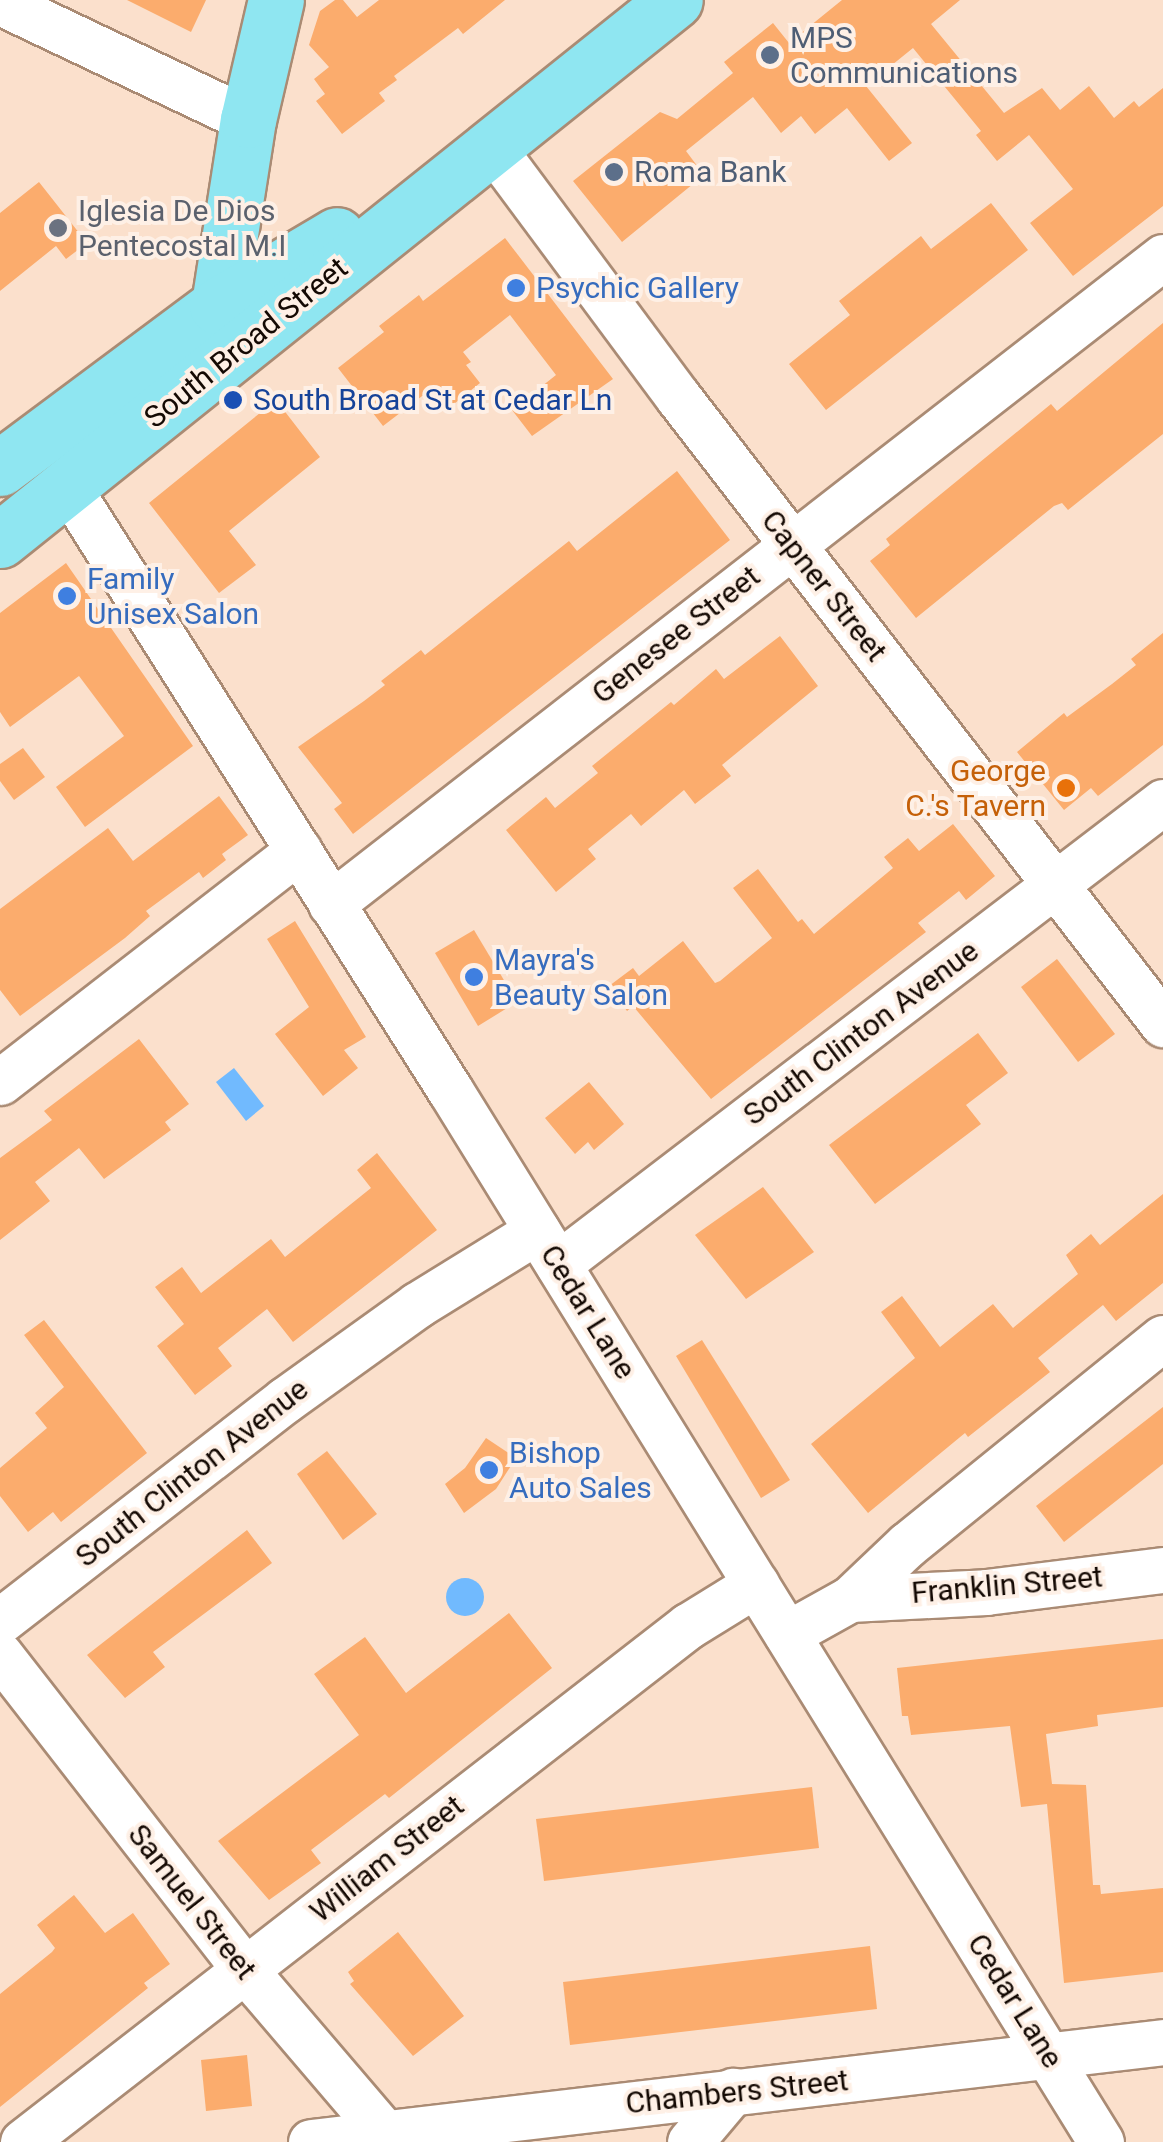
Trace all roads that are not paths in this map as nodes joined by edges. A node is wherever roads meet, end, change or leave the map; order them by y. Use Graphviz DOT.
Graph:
graph roads {
  1 [pos="276,0"];
  2 [pos="675,0"];
  3 [pos="0,2"];
  4 [pos="248,120"];
  5 [pos="490,144"];
  6 [pos="1163,257"];
  7 [pos="217,306"];
  8 [pos="212,373"];
  9 [pos="4,460"];
  10 [pos="68,487"];
  11 [pos="0,540"];
  12 [pos="792,544"];
  13 [pos="1163,802"];
  14 [pos="299,850"];
  15 [pos="1056,885"];
  16 [pos="332,904"];
  17 [pos="1163,1024"];
  18 [pos="0,1082"];
  19 [pos="547,1248"];
  20 [pos="1163,1338"];
  21 [pos="1163,1570"];
  22 [pos="756,1584"];
  23 [pos="850,1600"];
  24 [pos="0,1621"];
  25 [pos="787,1634"];
  26 [pos="0,1655"];
  27 [pos="244,1970"];
  28 [pos="1163,2042"];
  29 [pos="1050,2058"];
  30 [pos="733,2091"];
  31 [pos="389,2137"];
  32 [pos="23,2142"];
  33 [pos="311,2142"];
  34 [pos="690,2142"];
  35 [pos="1101,2142"];
  1 -- 4 [label="main road"];
  2 -- 5 [label="main road, South Broad Street"];
  3 -- 4 [label="street"];
  4 -- 7 [label="main road"];
  5 -- 7 [label="main road, South Broad Street"];
  5 -- 8 [label="main road, South Broad Street"];
  5 -- 12 [label="street, Capner Street"];
  6 -- 12 [label="street, Genesee Street"];
  7 -- 8 [label="main road"];
  7 -- 9 [label="main road, South Broad Street"];
  8 -- 10 [label="main road, South Broad Street"];
  10 -- 11 [label="main road, South Broad Street"];
  10 -- 14 [label="street, Cedar Lane"];
  12 -- 15 [label="street, Capner Street"];
  12 -- 16 [label="street, Genesee Street"];
  13 -- 15 [label="street, South Clinton Avenue"];
  14 -- 16 [label="street, Cedar Lane"];
  14 -- 18 [label="street"];
  15 -- 17 [label="street, Capner Street"];
  15 -- 19 [label="street, South Clinton Avenue"];
  16 -- 19 [label="street, Cedar Lane"];
  19 -- 22 [label="street, Cedar Lane"];
  19 -- 24 [label="street, South Clinton Avenue"];
  20 -- 23 [label="street"];
  21 -- 23 [label="street, Franklin Street"];
  22 -- 25 [label="street, Cedar Lane"];
  22 -- 27 [label="street, William Street"];
  23 -- 25 [label="street"];
  25 -- 29 [label="street, Cedar Lane"];
  26 -- 27 [label="street, Samuel Street"];
  27 -- 31 [label="street, Samuel Street"];
  27 -- 32 [label="street, William Street"];
  28 -- 29 [label="street, Chambers Street"];
  29 -- 30 [label="street, Chambers Street"];
  29 -- 35 [label="street, Cedar Lane"];
  30 -- 31 [label="street, Chambers Street"];
  30 -- 34 [label="street"];
  31 -- 33 [label="street, Chambers Street"];
}
